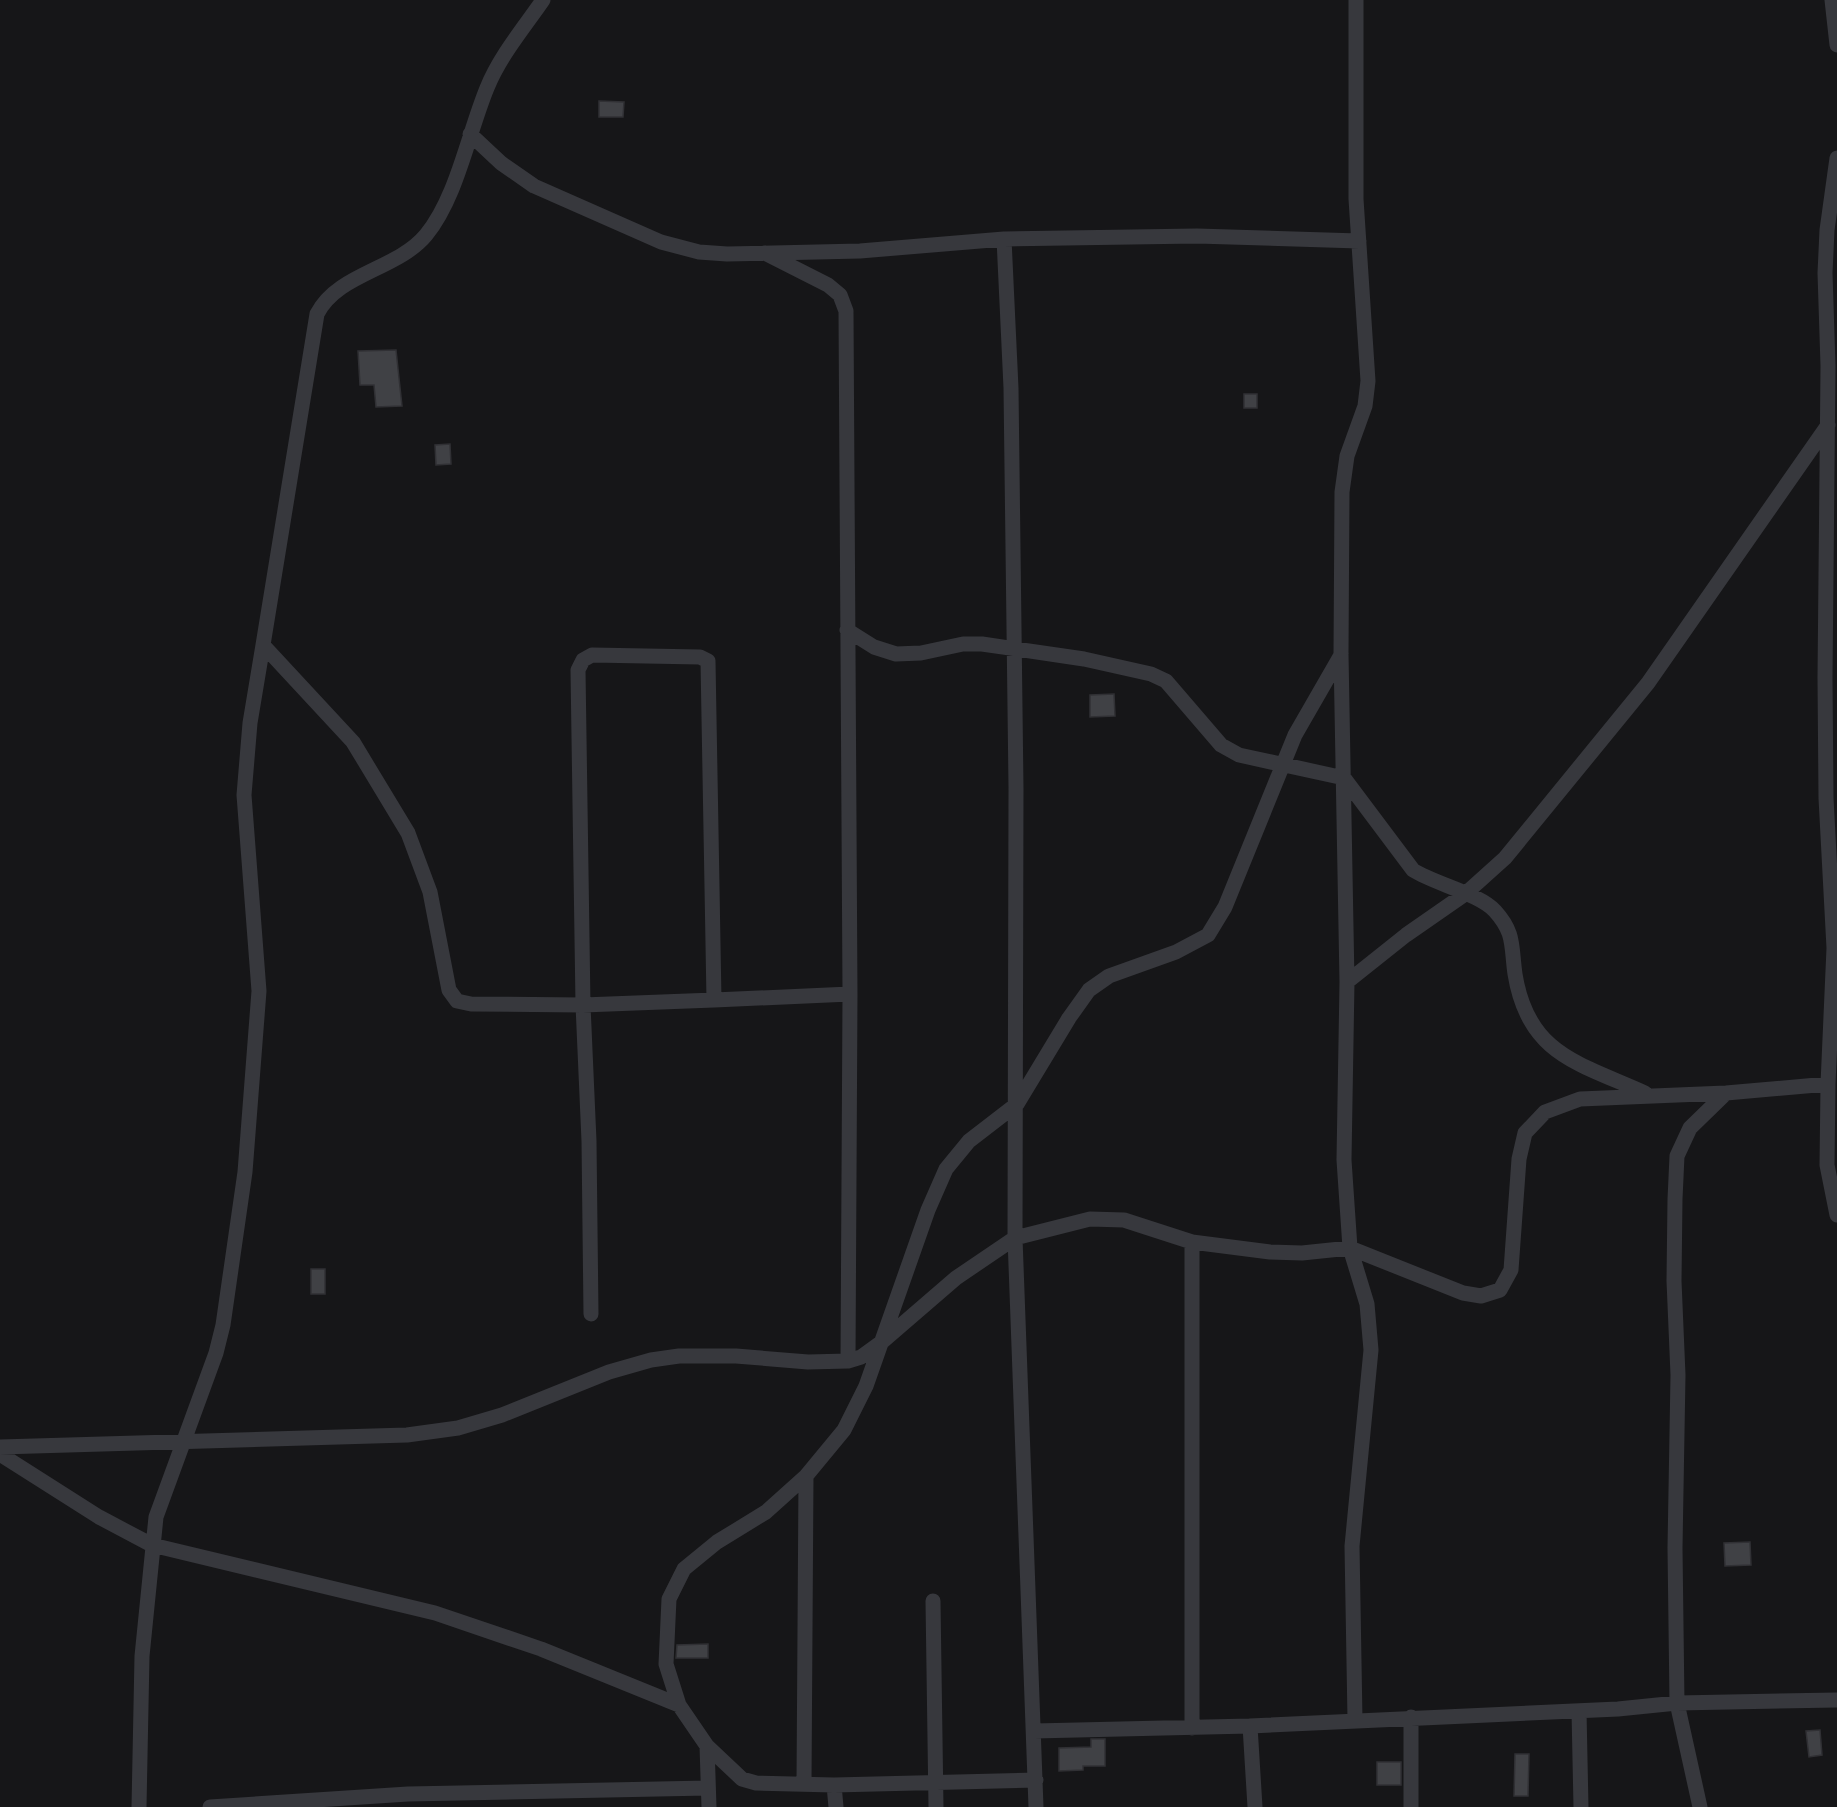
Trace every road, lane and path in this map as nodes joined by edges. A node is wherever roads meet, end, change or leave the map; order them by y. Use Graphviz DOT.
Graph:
graph roads {
  1 [pos="543,0"];
  2 [pos="1356,0"];
  3 [pos="1832,0"];
  4 [pos="1837,45"];
  5 [pos="470,134"];
  6 [pos="1837,158"];
  7 [pos="1004,239"];
  8 [pos="1359,240"];
  9 [pos="765,253"];
  10 [pos="1837,414"];
  11 [pos="1827,426"];
  12 [pos="847,630"];
  13 [pos="263,645"];
  14 [pos="1012,649"];
  15 [pos="1341,654"];
  16 [pos="1282,765"];
  17 [pos="1344,778"];
  18 [pos="1465,894"];
  19 [pos="1347,982"];
  20 [pos="850,994"];
  21 [pos="714,1000"];
  22 [pos="583,1005"];
  23 [pos="1828,1084"];
  24 [pos="1726,1093"];
  25 [pos="1647,1095"];
  26 [pos="1017,1104"];
  27 [pos="1837,1215"];
  28 [pos="1015,1238"];
  29 [pos="1192,1242"];
  30 [pos="1350,1248"];
  31 [pos="591,1314"];
  32 [pos="884,1341"];
  33 [pos="848,1361"];
  34 [pos="183,1441"];
  35 [pos="0,1447"];
  36 [pos="0,1454"];
  37 [pos="806,1476"];
  38 [pos="152,1545"];
  39 [pos="933,1601"];
  40 [pos="1837,1701"];
  41 [pos="1677,1703"];
  42 [pos="679,1705"];
  43 [pos="1580,1711"];
  44 [pos="1411,1717"];
  45 [pos="1355,1720"];
  46 [pos="1250,1726"];
  47 [pos="1192,1728"];
  48 [pos="1035,1731"];
  49 [pos="707,1746"];
  50 [pos="1036,1779"];
  51 [pos="935,1782"];
  52 [pos="804,1784"];
  53 [pos="834,1785"];
  54 [pos="708,1788"];
  55 [pos="635,1791"];
  56 [pos="487,1801"];
  57 [pos="139,1807"];
  58 [pos="210,1807"];
  59 [pos="634,1807"];
  60 [pos="709,1807"];
  61 [pos="836,1807"];
  62 [pos="936,1807"];
  63 [pos="1036,1807"];
  64 [pos="1255,1807"];
  65 [pos="1411,1807"];
  66 [pos="1581,1807"];
  67 [pos="1700,1807"];
  1 -- 5 [label="street"];
  2 -- 8 [label="street"];
  3 -- 4 [label="street"];
  5 -- 9 [label="street"];
  5 -- 13 [label="street"];
  6 -- 11 [label="street"];
  7 -- 8 [label="street"];
  7 -- 9 [label="street"];
  7 -- 14 [label="street"];
  8 -- 15 [label="street"];
  9 -- 12 [label="street"];
  10 -- 11 [label="street"];
  11 -- 18 [label="street"];
  11 -- 23 [label="street"];
  12 -- 14 [label="street"];
  12 -- 20 [label="street"];
  13 -- 22 [label="street"];
  13 -- 34 [label="street"];
  14 -- 16 [label="street"];
  14 -- 26 [label="street"];
  15 -- 16 [label="street"];
  15 -- 17 [label="street"];
  16 -- 17 [label="street"];
  16 -- 26 [label="street"];
  17 -- 18 [label="street"];
  17 -- 19 [label="street"];
  18 -- 19 [label="street"];
  18 -- 25 [label="street"];
  19 -- 30 [label="street"];
  20 -- 21 [label="street"];
  20 -- 33 [label="street"];
  21 -- 22 [label="street"];
  21 -- 22 [label="street"];
  22 -- 31 [label="street"];
  23 -- 24 [label="street"];
  23 -- 27 [label="street"];
  24 -- 25 [label="street"];
  24 -- 41 [label="street"];
  25 -- 30 [label="street"];
  26 -- 28 [label="street"];
  26 -- 32 [label="street"];
  28 -- 29 [label="street"];
  28 -- 32 [label="street"];
  28 -- 48 [label="street"];
  29 -- 30 [label="street"];
  29 -- 47 [label="street"];
  30 -- 45 [label="street"];
  32 -- 33 [label="street"];
  32 -- 37 [label="street"];
  33 -- 34 [label="street"];
  34 -- 35 [label="street"];
  34 -- 38 [label="street"];
  36 -- 38 [label="street"];
  37 -- 42 [label="street"];
  37 -- 52 [label="street"];
  38 -- 42 [label="street"];
  38 -- 57 [label="street"];
  39 -- 51 [label="street"];
  40 -- 41 [label="street"];
  41 -- 43 [label="street"];
  41 -- 67 [label="street"];
  42 -- 49 [label="street"];
  43 -- 44 [label="street"];
  43 -- 66 [label="street"];
  44 -- 45 [label="street"];
  44 -- 65 [label="street"];
  45 -- 46 [label="street"];
  46 -- 47 [label="street"];
  46 -- 64 [label="street"];
  47 -- 48 [label="street"];
  48 -- 50 [label="street"];
  49 -- 52 [label="street"];
  49 -- 54 [label="street"];
  50 -- 51 [label="street"];
  50 -- 63 [label="street"];
  51 -- 53 [label="street"];
  51 -- 62 [label="street"];
  52 -- 53 [label="street"];
  53 -- 61 [label="street"];
  54 -- 55 [label="street"];
  54 -- 60 [label="street"];
  55 -- 56 [label="street"];
  55 -- 59 [label="street"];
  56 -- 58 [label="street"];
}
